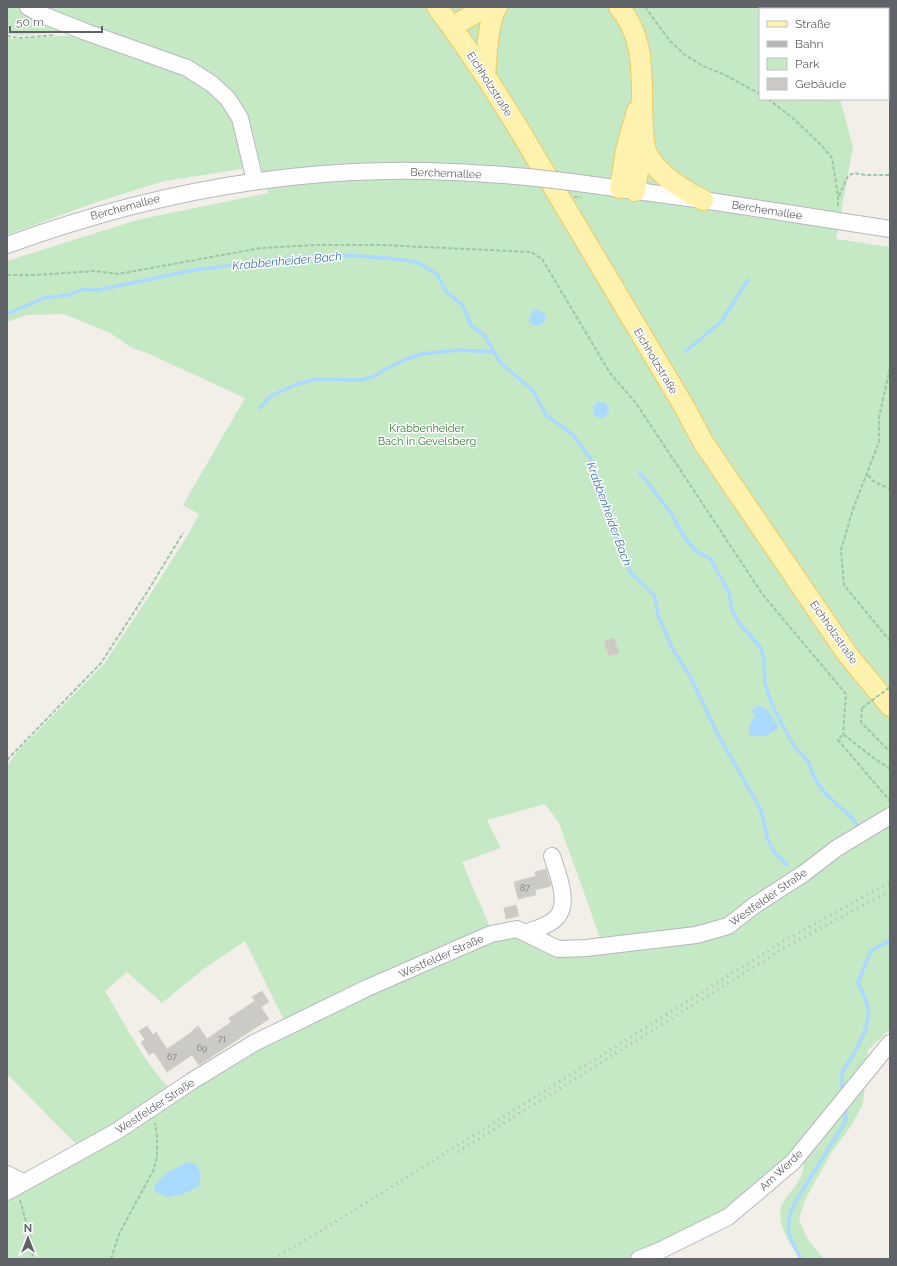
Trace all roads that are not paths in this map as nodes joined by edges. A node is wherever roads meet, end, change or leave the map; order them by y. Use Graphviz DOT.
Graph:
graph roads {
  1 [pos="28,7"];
  2 [pos="486,7"];
  3 [pos="497,7"];
  4 [pos="619,7"];
  5 [pos="445,13"];
  6 [pos="485,75"];
  7 [pos="641,100"];
  8 [pos="643,138"];
  9 [pos="255,181"];
  10 [pos="627,189"];
  11 [pos="703,200"];
  12 [pos="890,229"];
  13 [pos="7,245"];
  14 [pos="890,706"];
  15 [pos="890,816"];
  16 [pos="552,856"];
  17 [pos="525,933"];
  18 [pos="890,1043"];
  19 [pos="13,1183"];
  20 [pos="639,1259"];
  1 -- 9 [label="street"];
  2 -- 5 [label="main road"];
  3 -- 6 [label="main road"];
  4 -- 7 [label="main road"];
  5 -- 6 [label="main road, Eichholzstraße"];
  6 -- 14 [label="main road, Eichholzstraße"];
  7 -- 8 [label="main road"];
  7 -- 10 [label="main road"];
  8 -- 10 [label="main road"];
  8 -- 11 [label="main road"];
  9 -- 10 [label="street, Berchemallee, bridge"];
  9 -- 13 [label="street, Berchemallee"];
  10 -- 11 [label="street, Berchemallee"];
  11 -- 12 [label="street, Berchemallee"];
  15 -- 17 [label="street, Westfelder Straße"];
  16 -- 17 [label="street"];
  17 -- 19 [label="street, Westfelder Straße"];
  18 -- 20 [label="street, Am Werde"];
}
